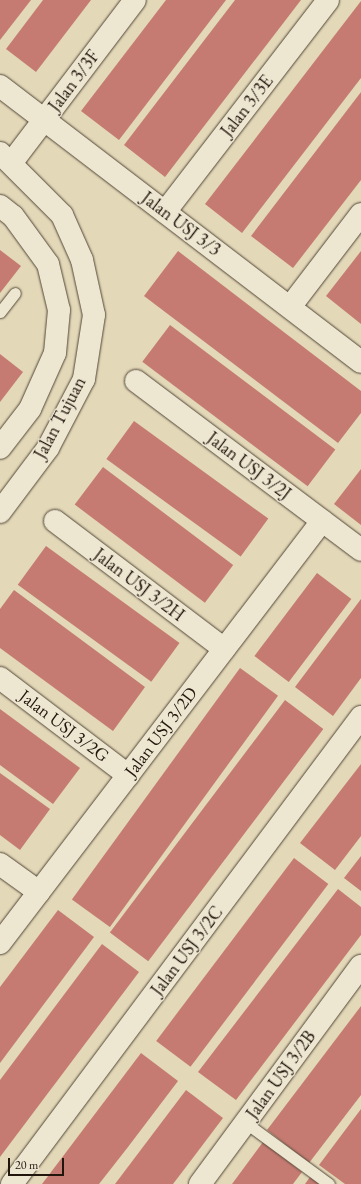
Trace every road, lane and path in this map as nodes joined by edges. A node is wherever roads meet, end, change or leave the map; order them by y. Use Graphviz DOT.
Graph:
graph roads {
  1 [pos="135,0"];
  2 [pos="328,0"];
  3 [pos="0,86"];
  4 [pos="44,120"];
  5 [pos="6,157"];
  6 [pos="0,206"];
  7 [pos="165,212"];
  8 [pos="361,214"];
  9 [pos="14,293"];
  10 [pos="290,307"];
  11 [pos="0,312"];
  12 [pos="361,362"];
  13 [pos="136,381"];
  14 [pos="0,448"];
  15 [pos="0,512"];
  16 [pos="55,521"];
  17 [pos="322,521"];
  18 [pos="361,550"];
  19 [pos="224,649"];
  20 [pos="0,678"];
  21 [pos="361,717"];
  22 [pos="128,775"];
  23 [pos="0,864"];
  24 [pos="39,892"];
  25 [pos="0,943"];
  26 [pos="361,966"];
  27 [pos="246,1123"];
  28 [pos="12,1184"];
  29 [pos="200,1184"];
  30 [pos="329,1184"];
  1 -- 4 [label="street, Jalan 3/3F"];
  2 -- 7 [label="street, Jalan 3/3E"];
  3 -- 4 [label="street, Jalan USJ 3/3"];
  4 -- 5 [label="street, Jalan 3/3F"];
  4 -- 7 [label="street, Jalan USJ 3/3"];
  5 -- 15 [label="street, Jalan Tujuan"];
  6 -- 14 [label="street"];
  7 -- 10 [label="street, Jalan USJ 3/3"];
  8 -- 10 [label="street"];
  9 -- 11 [label="lane"];
  10 -- 12 [label="street, Jalan USJ 3/3"];
  13 -- 17 [label="street, Jalan USJ 3/2J"];
  16 -- 19 [label="street, Jalan USJ 3/2H"];
  17 -- 18 [label="street, Jalan USJ 3/2J"];
  17 -- 19 [label="street, Jalan USJ 3/2D"];
  19 -- 22 [label="street, Jalan USJ 3/2D"];
  20 -- 22 [label="street, Jalan USJ 3/2G"];
  21 -- 28 [label="street, Jalan USJ 3/2C"];
  22 -- 24 [label="street, Jalan USJ 3/2D"];
  23 -- 24 [label="street"];
  24 -- 25 [label="street, Jalan USJ 3/2D"];
  26 -- 27 [label="street, Jalan USJ 3/2B"];
  27 -- 29 [label="street, Jalan USJ 3/2B"];
  27 -- 30 [label="lane"];
}
